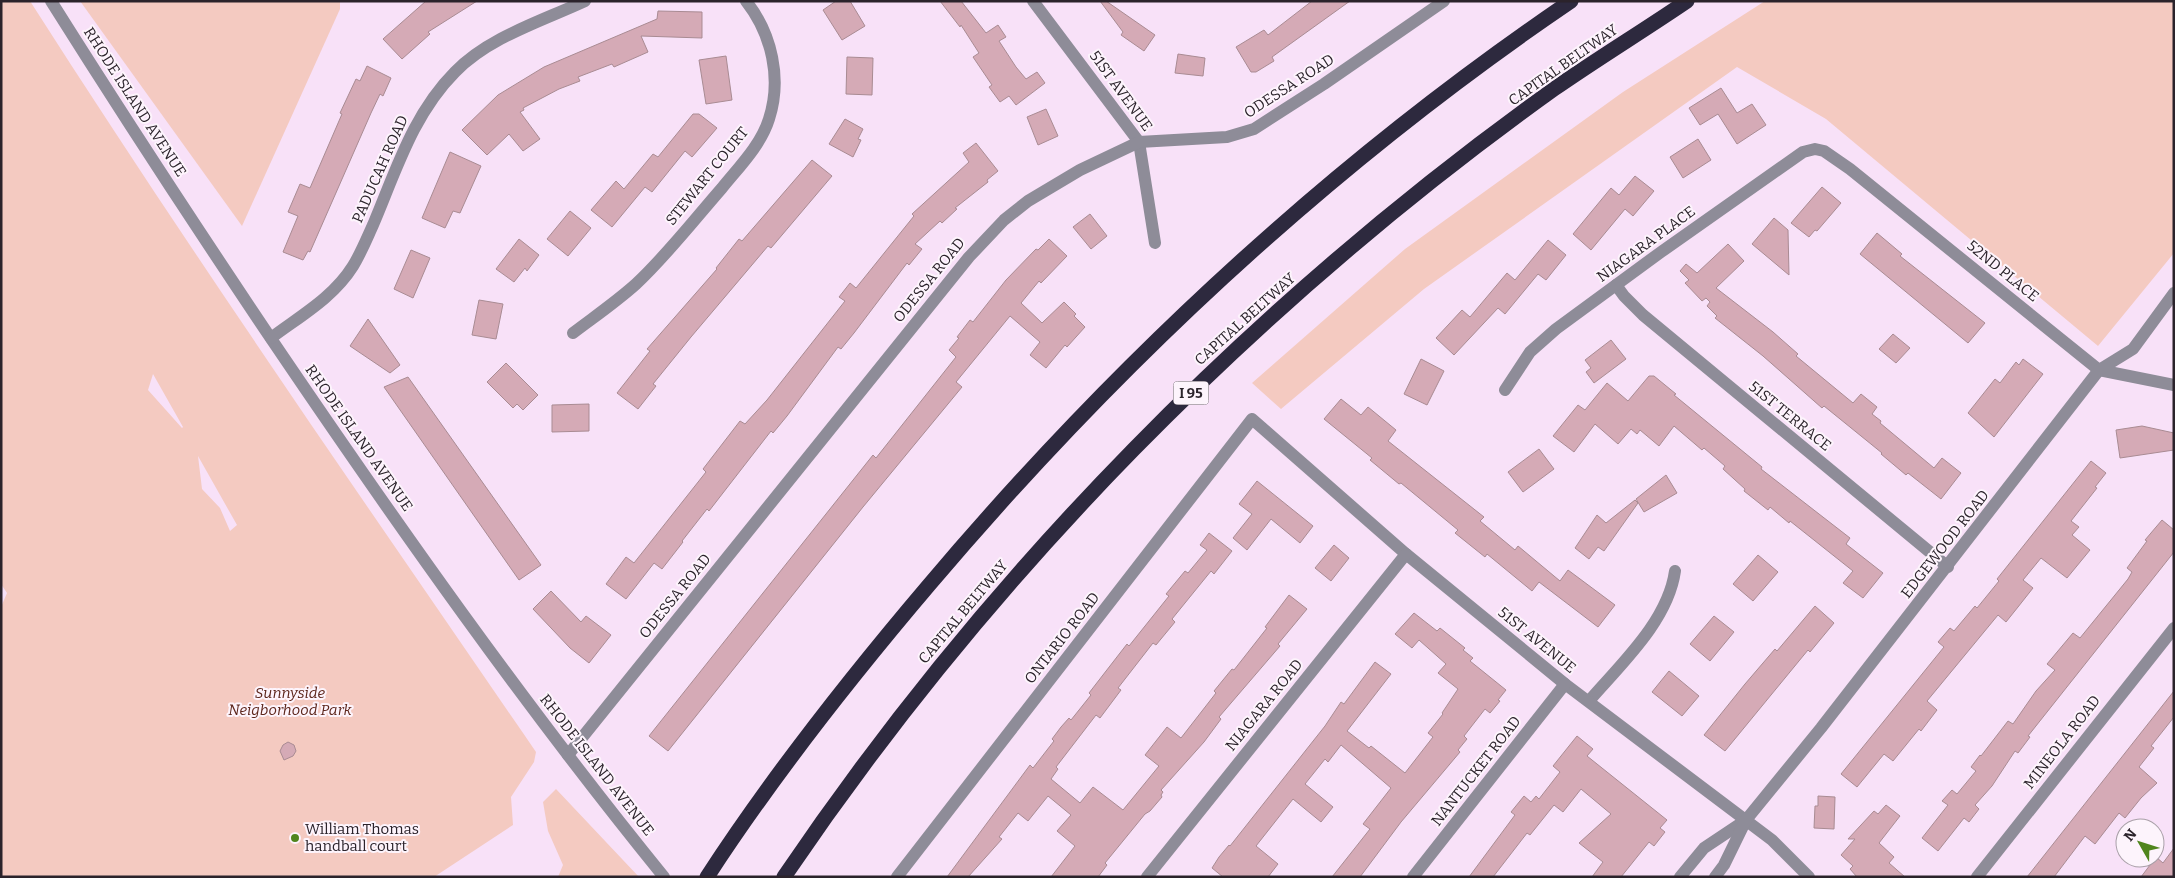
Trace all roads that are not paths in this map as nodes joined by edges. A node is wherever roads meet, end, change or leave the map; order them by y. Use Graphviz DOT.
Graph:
graph roads {
  1 [pos="51,1"];
  2 [pos="585,1"];
  3 [pos="746,1"];
  4 [pos="1033,1"];
  5 [pos="1444,1"];
  6 [pos="1571,1"];
  7 [pos="1687,1"];
  8 [pos="1139,142"];
  9 [pos="1824,151"];
  10 [pos="1155,243"];
  11 [pos="1616,285"];
  12 [pos="2174,294"];
  13 [pos="573,333"];
  14 [pos="271,338"];
  15 [pos="2099,370"];
  16 [pos="2174,386"];
  17 [pos="1505,390"];
  18 [pos="1252,419"];
  19 [pos="1406,554"];
  20 [pos="1948,567"];
  21 [pos="1675,571"];
  22 [pos="2174,628"];
  23 [pos="1565,684"];
  24 [pos="1589,701"];
  25 [pos="568,755"];
  26 [pos="1746,820"];
  27 [pos="712,870"];
  28 [pos="664,877"];
  29 [pos="784,877"];
  30 [pos="897,877"];
  31 [pos="1147,877"];
  32 [pos="1413,877"];
  33 [pos="1680,877"];
  34 [pos="1715,877"];
  35 [pos="1809,877"];
  36 [pos="1976,877"];
  1 -- 14 [label="street, RHODE ISLAND AVENUE"];
  2 -- 14 [label="street, PADUCAH ROAD"];
  3 -- 13 [label="street, STEWART COURT"];
  4 -- 8 [label="street, 51ST AVENUE"];
  5 -- 8 [label="street, ODESSA ROAD"];
  6 -- 27 [label="highway"];
  7 -- 29 [label="highway, CAPITAL BELTWAY / I 95"];
  8 -- 10 [label="street, 51ST AVENUE"];
  8 -- 25 [label="street, ODESSA ROAD"];
  9 -- 11 [label="street, NIAGARA PLACE"];
  9 -- 15 [label="street, 52ND PLACE"];
  11 -- 17 [label="street, NIAGARA PLACE"];
  11 -- 20 [label="street, 51ST TERRACE"];
  12 -- 15 [label="street, EDGEWOOD ROAD"];
  14 -- 25 [label="street, RHODE ISLAND AVENUE"];
  15 -- 16 [label="street, 52ND PLACE"];
  15 -- 20 [label="street, EDGEWOOD ROAD"];
  18 -- 19 [label="street, 51ST AVENUE"];
  18 -- 30 [label="street, ONTARIO ROAD"];
  19 -- 23 [label="street, 51ST AVENUE"];
  19 -- 31 [label="street, NIAGARA ROAD"];
  20 -- 26 [label="street, EDGEWOOD ROAD"];
  21 -- 24 [label="street"];
  22 -- 36 [label="street, MINEOLA ROAD"];
  23 -- 24 [label="street, 51ST AVENUE"];
  23 -- 32 [label="street, NANTUCKET ROAD"];
  24 -- 26 [label="street, 51ST AVENUE"];
  25 -- 28 [label="street, RHODE ISLAND AVENUE"];
  26 -- 33 [label="street, EDGEWOOD ROAD"];
  26 -- 34 [label="street, EDGEWOOD ROAD"];
  26 -- 35 [label="street, 51ST AVENUE"];
}
